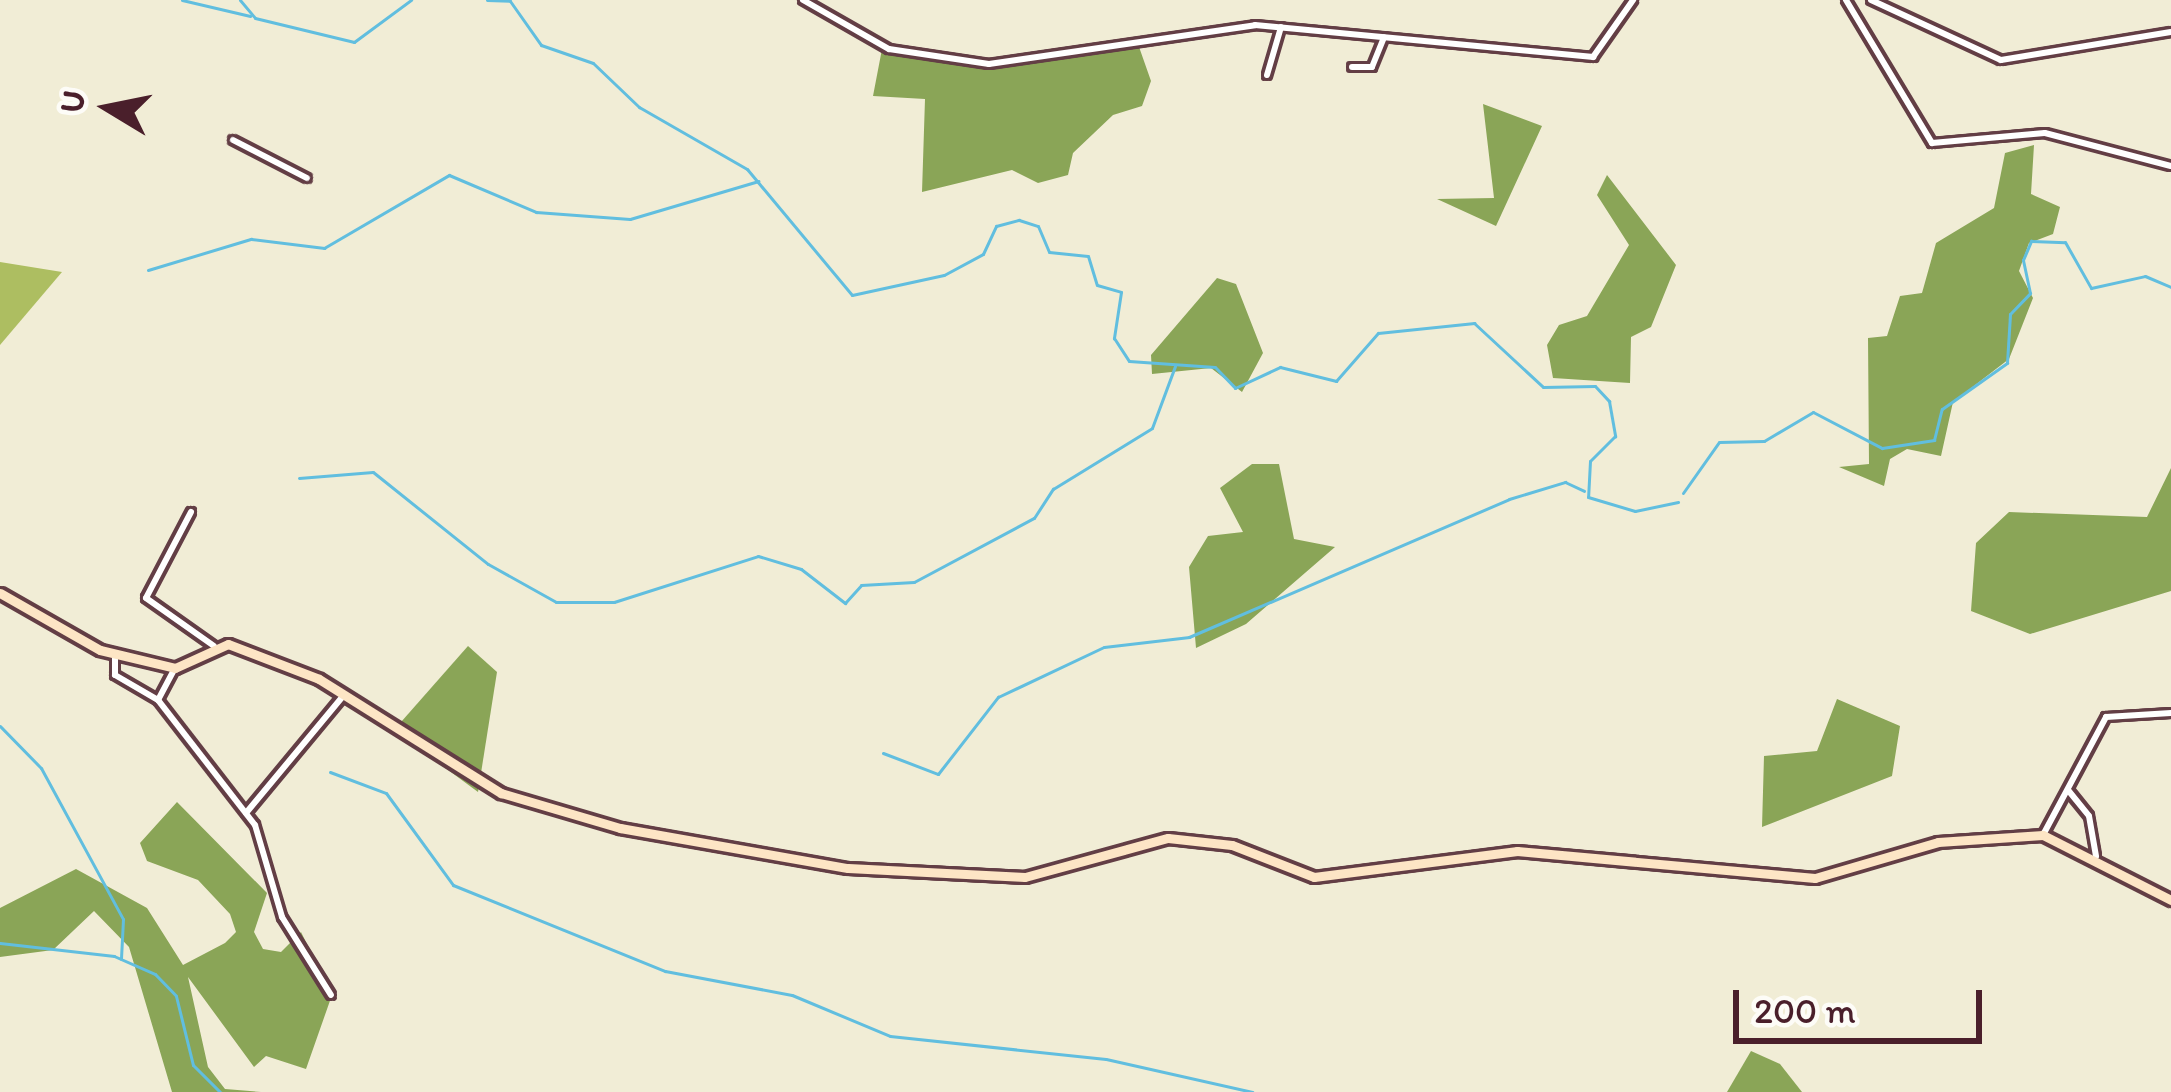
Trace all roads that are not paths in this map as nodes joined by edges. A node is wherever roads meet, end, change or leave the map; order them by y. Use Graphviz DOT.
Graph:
graph roads {
  1 [pos="803,0"];
  2 [pos="1633,0"];
  3 [pos="1846,0"];
  4 [pos="1871,0"];
  5 [pos="1281,27"];
  6 [pos="2171,32"];
  7 [pos="1384,37"];
  8 [pos="1352,67"];
  9 [pos="1267,75"];
  10 [pos="232,140"];
  11 [pos="2171,166"];
  12 [pos="307,178"];
  13 [pos="191,512"];
  14 [pos="0,593"];
  15 [pos="214,646"];
  16 [pos="115,652"];
  17 [pos="175,668"];
  18 [pos="344,695"];
  19 [pos="158,700"];
  20 [pos="2171,713"];
  21 [pos="2068,789"];
  22 [pos="246,813"];
  23 [pos="2043,835"];
  24 [pos="2096,856"];
  25 [pos="2171,900"];
  26 [pos="332,995"];
  1 -- 5 [label="street"];
  2 -- 7 [label="street"];
  3 -- 11 [label="street"];
  4 -- 6 [label="street"];
  5 -- 7 [label="street"];
  5 -- 9 [label="street"];
  7 -- 8 [label="street"];
  10 -- 12 [label="street"];
  13 -- 15 [label="street"];
  14 -- 16 [label="street"];
  15 -- 17 [label="street"];
  15 -- 18 [label="street"];
  16 -- 17 [label="street"];
  16 -- 19 [label="street"];
  17 -- 19 [label="street"];
  18 -- 22 [label="street"];
  18 -- 23 [label="street"];
  19 -- 22 [label="street"];
  20 -- 21 [label="street"];
  21 -- 23 [label="street"];
  21 -- 24 [label="street"];
  22 -- 26 [label="street"];
  23 -- 24 [label="street"];
  24 -- 25 [label="street"];
}
